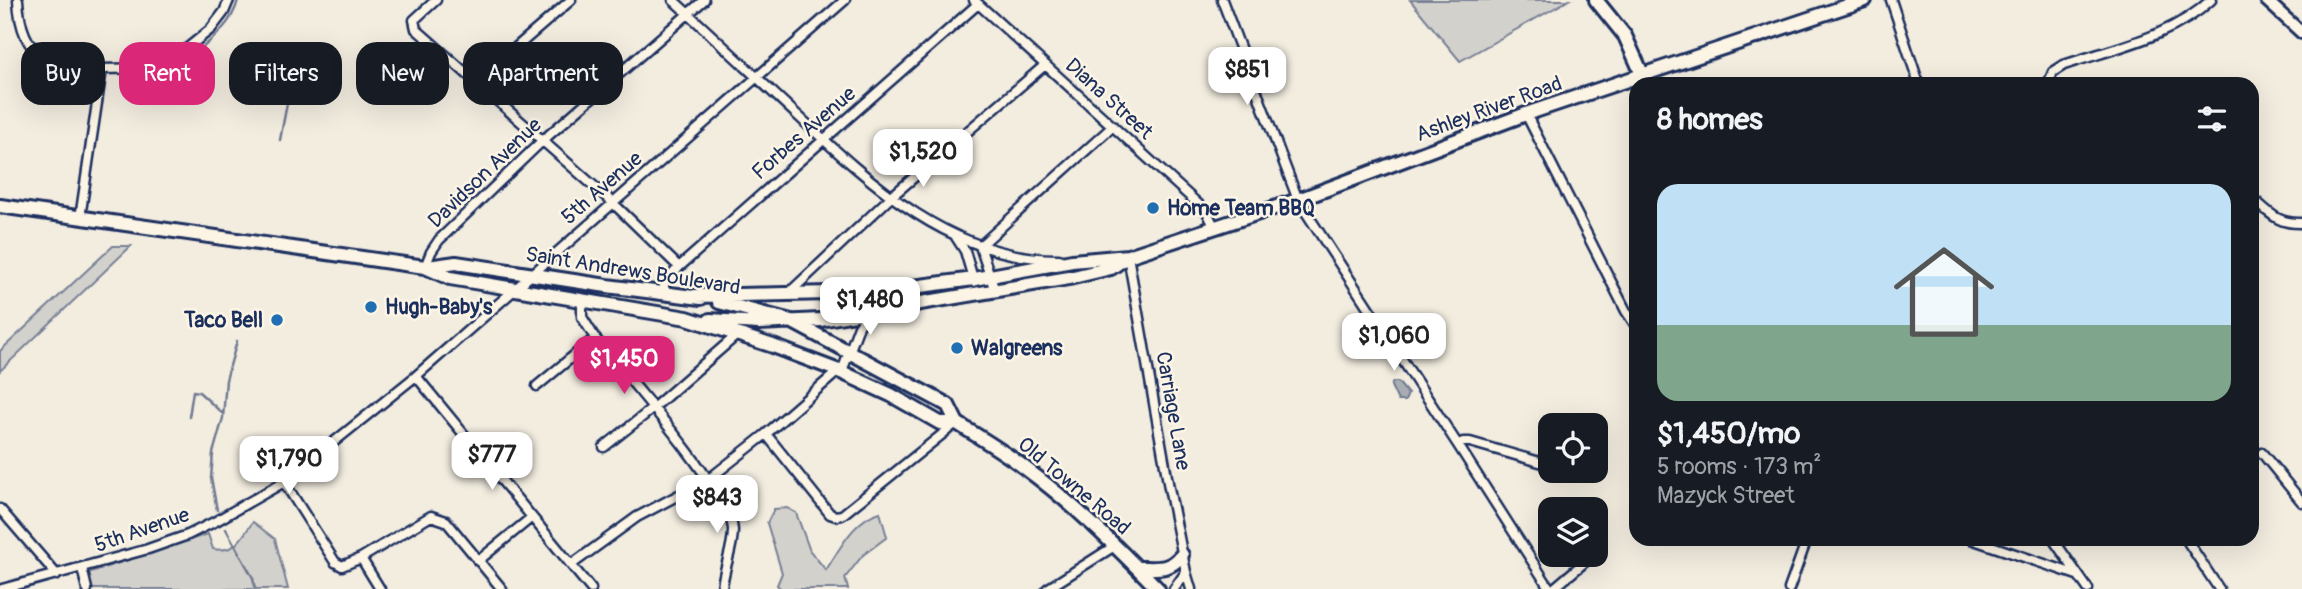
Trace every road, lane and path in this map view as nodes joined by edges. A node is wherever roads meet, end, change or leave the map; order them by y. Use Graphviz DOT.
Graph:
graph roads {
  1 [pos="18,0"];
  2 [pos="229,0"];
  3 [pos="436,0"];
  4 [pos="571,0"];
  5 [pos="673,0"];
  6 [pos="704,0"];
  7 [pos="845,0"];
  8 [pos="1223,0"];
  9 [pos="1596,0"];
  10 [pos="1865,0"];
  11 [pos="1891,0"];
  12 [pos="2211,0"];
  13 [pos="2266,0"];
  14 [pos="976,2"];
  15 [pos="688,13"];
  16 [pos="2302,33"];
  17 [pos="29,42"];
  18 [pos="522,42"];
  19 [pos="1045,65"];
  20 [pos="105,69"];
  21 [pos="463,69"];
  22 [pos="756,76"];
  23 [pos="1643,76"];
  24 [pos="1640,77"];
  25 [pos="1917,77"];
  26 [pos="2051,77"];
  27 [pos="1629,81"];
  28 [pos="97,105"];
  29 [pos="503,105"];
  30 [pos="1526,114"];
  31 [pos="1113,126"];
  32 [pos="823,139"];
  33 [pos="542,141"];
  34 [pos="891,197"];
  35 [pos="1298,200"];
  36 [pos="612,202"];
  37 [pos="2259,204"];
  38 [pos="0,206"];
  39 [pos="80,218"];
  40 [pos="2302,223"];
  41 [pos="1215,228"];
  42 [pos="956,236"];
  43 [pos="980,246"];
  44 [pos="1128,256"];
  45 [pos="425,267"];
  46 [pos="679,267"];
  47 [pos="530,275"];
  48 [pos="990,276"];
  49 [pos="974,279"];
  50 [pos="513,290"];
  51 [pos="995,291"];
  52 [pos="664,293"];
  53 [pos="977,294"];
  54 [pos="695,296"];
  55 [pos="787,296"];
  56 [pos="582,299"];
  57 [pos="870,311"];
  58 [pos="1629,314"];
  59 [pos="687,318"];
  60 [pos="791,321"];
  61 [pos="738,334"];
  62 [pos="595,338"];
  63 [pos="849,353"];
  64 [pos="839,371"];
  65 [pos="416,376"];
  66 [pos="537,386"];
  67 [pos="652,409"];
  68 [pos="957,423"];
  69 [pos="766,434"];
  70 [pos="1458,445"];
  71 [pos="604,447"];
  72 [pos="2262,453"];
  73 [pos="1538,462"];
  74 [pos="709,479"];
  75 [pos="284,482"];
  76 [pos="2302,502"];
  77 [pos="0,509"];
  78 [pos="532,517"];
  79 [pos="1116,545"];
  80 [pos="1804,546"];
  81 [pos="1992,546"];
  82 [pos="2058,546"];
  83 [pos="2191,546"];
  84 [pos="1182,555"];
  85 [pos="361,558"];
  86 [pos="478,561"];
  87 [pos="571,565"];
  88 [pos="1578,567"];
  89 [pos="82,568"];
  90 [pos="1138,568"];
  91 [pos="1186,572"];
  92 [pos="57,575"];
  93 [pos="2077,575"];
  94 [pos="2,589"];
  95 [pos="88,589"];
  96 [pos="380,589"];
  97 [pos="502,589"];
  98 [pos="591,589"];
  99 [pos="722,589"];
  100 [pos="1047,589"];
  101 [pos="1158,589"];
  102 [pos="1174,589"];
  103 [pos="1191,589"];
  104 [pos="1551,589"];
  105 [pos="1789,589"];
  106 [pos="2088,589"];
  107 [pos="2219,589"];
  1 -- 17 [label="street"];
  2 -- 20 [label="street"];
  3 -- 21 [label="street"];
  4 -- 18 [label="street"];
  5 -- 15 [label="street"];
  6 -- 15 [label="street, Davidson Avenue"];
  7 -- 22 [label="street, 5th Avenue"];
  8 -- 35 [label="street"];
  9 -- 23 [label="main road"];
  10 -- 23 [label="main road, Ashley River Road"];
  11 -- 25 [label="street"];
  12 -- 26 [label="street"];
  13 -- 16 [label="street"];
  14 -- 19 [label="street, Diana Street"];
  14 -- 32 [label="street, Forbes Avenue"];
  15 -- 22 [label="street"];
  15 -- 33 [label="street, Davidson Avenue"];
  19 -- 31 [label="street, Diana Street"];
  19 -- 34 [label="street"];
  22 -- 32 [label="street"];
  22 -- 36 [label="street, 5th Avenue"];
  23 -- 24 [label="main road, Ashley River Road"];
  27 -- 30 [label="main road, Ashley River Road"];
  28 -- 39 [label="street"];
  29 -- 33 [label="street"];
  30 -- 35 [label="main road, Ashley River Road"];
  30 -- 58 [label="street"];
  31 -- 41 [label="street, Diana Street"];
  31 -- 43 [label="street"];
  32 -- 34 [label="street"];
  32 -- 46 [label="street, Forbes Avenue"];
  33 -- 36 [label="street"];
  33 -- 45 [label="street, Davidson Avenue"];
  34 -- 42 [label="street"];
  34 -- 55 [label="street"];
  35 -- 41 [label="main road, Ashley River Road"];
  35 -- 70 [label="street"];
  36 -- 46 [label="street"];
  36 -- 47 [label="street, 5th Avenue"];
  37 -- 40 [label="street"];
  38 -- 39 [label="main road, Saint Andrews Boulevard"];
  39 -- 45 [label="main road, Saint Andrews Boulevard"];
  41 -- 44 [label="main road, Ashley River Road"];
  42 -- 43 [label="street"];
  42 -- 49 [label="street"];
  43 -- 44 [label="street"];
  43 -- 48 [label="street"];
  44 -- 48 [label="main road, Ashley River Road"];
  44 -- 51 [label="main road, Ashley River Road"];
  44 -- 84 [label="street, Carriage Lane"];
  45 -- 47 [label="main road, Saint Andrews Boulevard"];
  45 -- 50 [label="main road, Saint Andrews Boulevard"];
  46 -- 52 [label="street, Forbes Avenue"];
  47 -- 50 [label="street, 5th Avenue"];
  47 -- 52 [label="main road, Saint Andrews Boulevard"];
  48 -- 49 [label="main road, Ashley River Road"];
  48 -- 51 [label="street"];
  49 -- 53 [label="street"];
  49 -- 55 [label="main road, Ashley River Road"];
  50 -- 56 [label="main road, Saint Andrews Boulevard"];
  50 -- 65 [label="street, 5th Avenue"];
  51 -- 53 [label="main road, Ashley River Road"];
  52 -- 54 [label="main road, Saint Andrews Boulevard"];
  53 -- 57 [label="main road, Ashley River Road"];
  54 -- 55 [label="main road, Ashley River Road"];
  54 -- 60 [label="main road, Saint Andrews Boulevard"];
  56 -- 59 [label="main road, Saint Andrews Boulevard"];
  56 -- 62 [label="street"];
  57 -- 60 [label="main road, Ashley River Road"];
  57 -- 63 [label="street"];
  59 -- 60 [label="main road, Ashley River Road"];
  59 -- 61 [label="main road, Saint Andrews Boulevard"];
  60 -- 63 [label="main road, Saint Andrews Boulevard"];
  61 -- 64 [label="main road, Saint Andrews Boulevard"];
  61 -- 67 [label="street"];
  62 -- 66 [label="street"];
  62 -- 67 [label="street"];
  63 -- 64 [label="street"];
  63 -- 68 [label="main road, Saint Andrews Boulevard"];
  64 -- 68 [label="main road, Saint Andrews Boulevard"];
  64 -- 69 [label="street"];
  65 -- 75 [label="street, 5th Avenue"];
  65 -- 78 [label="street"];
  67 -- 71 [label="street"];
  67 -- 74 [label="street"];
  68 -- 69 [label="street"];
  68 -- 79 [label="main road, Old Towne Road"];
  69 -- 74 [label="street"];
  70 -- 73 [label="street"];
  70 -- 104 [label="street"];
  72 -- 76 [label="street"];
  74 -- 87 [label="street"];
  74 -- 99 [label="street"];
  75 -- 85 [label="street"];
  75 -- 89 [label="street, 5th Avenue"];
  77 -- 92 [label="street"];
  78 -- 86 [label="street"];
  78 -- 87 [label="street"];
  79 -- 90 [label="main road, Old Towne Road"];
  79 -- 100 [label="street"];
  80 -- 105 [label="street"];
  81 -- 93 [label="street"];
  82 -- 93 [label="street"];
  83 -- 107 [label="street"];
  84 -- 90 [label="main road"];
  84 -- 91 [label="street, Carriage Lane"];
  85 -- 86 [label="street"];
  85 -- 96 [label="street"];
  86 -- 97 [label="street"];
  87 -- 98 [label="street"];
  88 -- 104 [label="street"];
  89 -- 92 [label="street, 5th Avenue"];
  89 -- 95 [label="street"];
  90 -- 101 [label="main road, Old Towne Road"];
  91 -- 102 [label="street"];
  91 -- 103 [label="street, Carriage Lane"];
  92 -- 94 [label="street, 5th Avenue"];
  93 -- 106 [label="street"];
}
